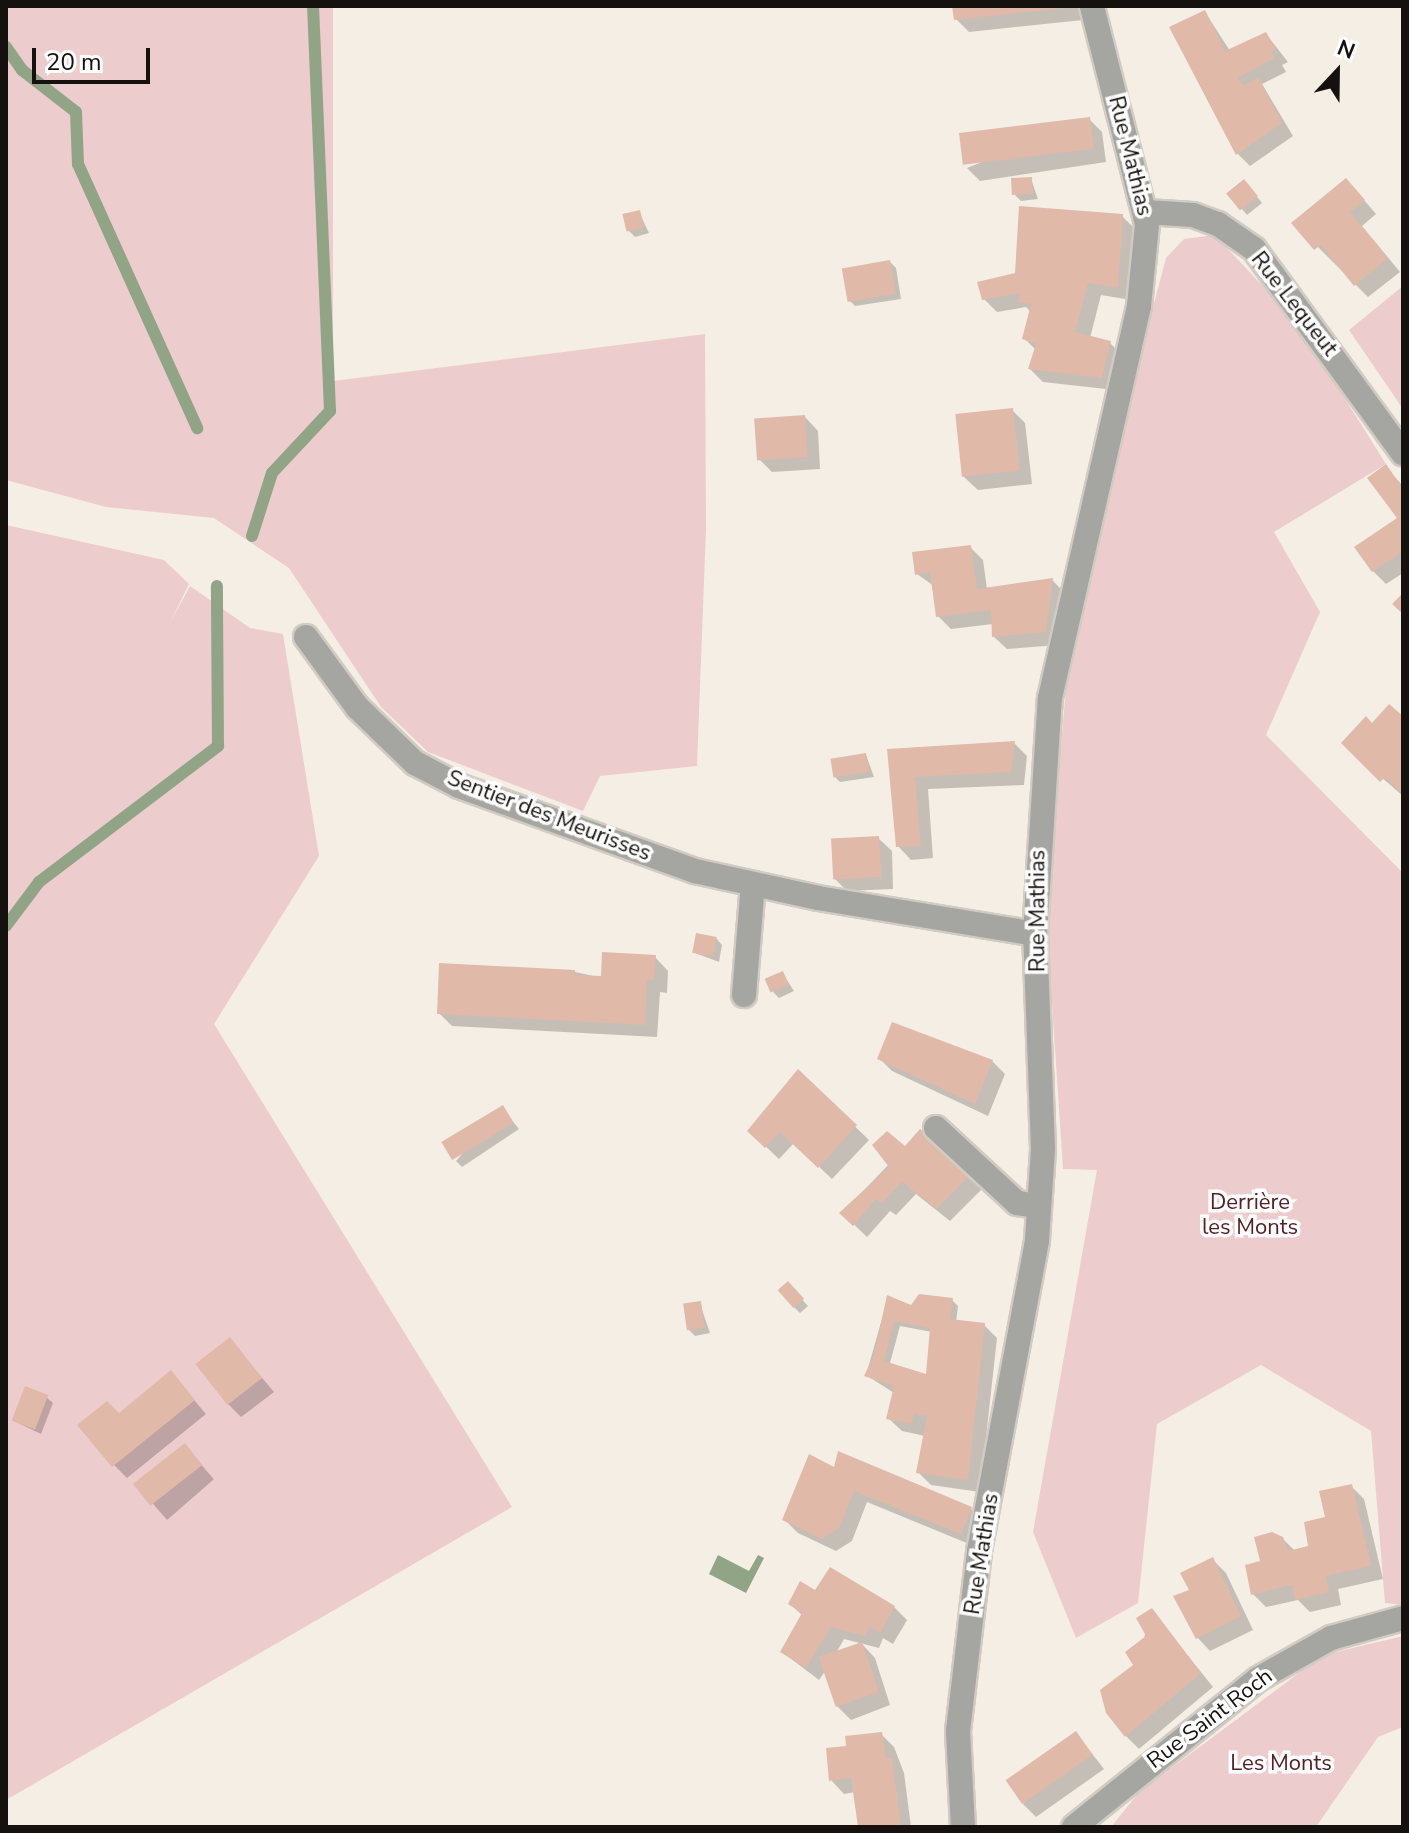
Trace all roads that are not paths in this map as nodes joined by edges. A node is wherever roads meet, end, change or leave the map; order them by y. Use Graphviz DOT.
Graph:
graph roads {
  1 [pos="1092,6"];
  2 [pos="1146,212"];
  3 [pos="1403,453"];
  4 [pos="306,637"];
  5 [pos="753,884"];
  6 [pos="1035,934"];
  7 [pos="744,995"];
  8 [pos="936,1128"];
  9 [pos="1039,1206"];
  10 [pos="1403,1618"];
  11 [pos="963,1827"];
  12 [pos="1074,1827"];
  1 -- 2 [label="street, Rue Mathias"];
  2 -- 3 [label="street, Rue Lequeut"];
  2 -- 6 [label="street, Rue Mathias"];
  4 -- 5 [label="street, Sentier des Meurisses"];
  5 -- 6 [label="street, Sentier des Meurisses"];
  5 -- 7 [label="street"];
  6 -- 9 [label="street, Rue Mathias"];
  8 -- 9 [label="street"];
  9 -- 11 [label="street, Rue Mathias"];
  10 -- 12 [label="street, Rue Saint Roch"];
}
